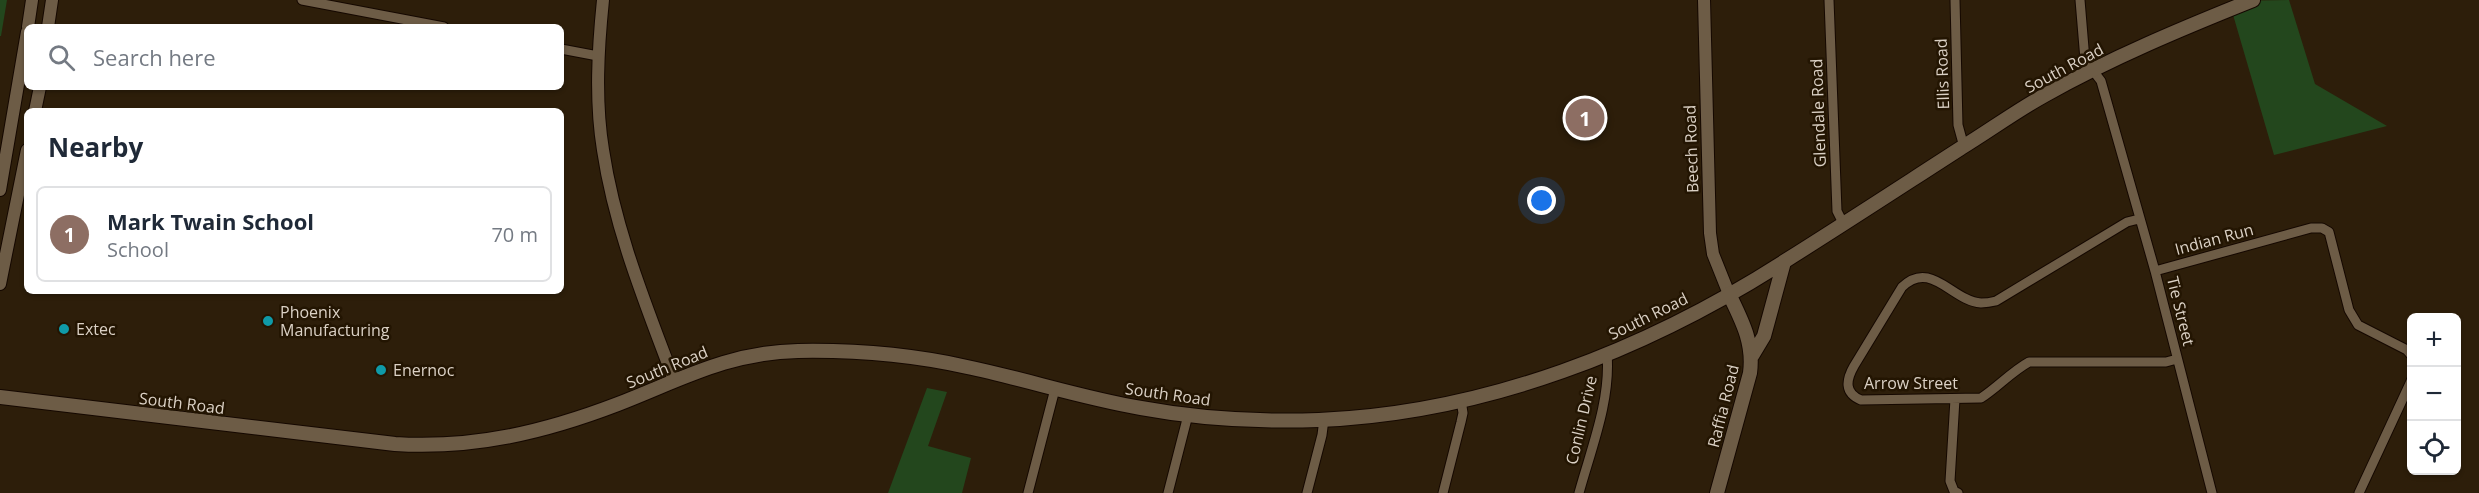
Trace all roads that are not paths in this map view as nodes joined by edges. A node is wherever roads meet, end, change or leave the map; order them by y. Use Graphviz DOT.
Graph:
graph roads {
  1 [pos="32,0"];
  2 [pos="52,0"];
  3 [pos="302,0"];
  4 [pos="603,0"];
  5 [pos="1704,0"];
  6 [pos="1829,0"];
  7 [pos="1954,0"];
  8 [pos="2080,0"];
  9 [pos="2253,0"];
  10 [pos="28,24"];
  11 [pos="48,24"];
  12 [pos="428,24"];
  13 [pos="24,50"];
  14 [pos="564,50"];
  15 [pos="598,56"];
  16 [pos="2093,69"];
  17 [pos="39,90"];
  18 [pos="36,108"];
  19 [pos="1964,147"];
  20 [pos="24,160"];
  21 [pos="0,190"];
  22 [pos="6,219"];
  23 [pos="2139,219"];
  24 [pos="1843,223"];
  25 [pos="1784,262"];
  26 [pos="2155,271"];
  27 [pos="0,284"];
  28 [pos="1729,294"];
  29 [pos="2407,350"];
  30 [pos="1607,354"];
  31 [pos="1752,356"];
  32 [pos="2178,359"];
  33 [pos="674,380"];
  34 [pos="1055,389"];
  35 [pos="2407,390"];
  36 [pos="0,396"];
  37 [pos="1955,399"];
  38 [pos="1461,400"];
  39 [pos="1188,415"];
  40 [pos="1324,419"];
  41 [pos="1028,493"];
  42 [pos="1168,493"];
  43 [pos="1307,493"];
  44 [pos="1443,493"];
  45 [pos="1579,493"];
  46 [pos="1717,493"];
  47 [pos="1958,493"];
  48 [pos="2212,493"];
  49 [pos="2359,493"];
  1 -- 10 [label="street"];
  2 -- 11 [label="street"];
  3 -- 12 [label="street"];
  4 -- 15 [label="street"];
  5 -- 28 [label="street, Beech Road"];
  6 -- 24 [label="street, Glendale Road"];
  7 -- 19 [label="street, Ellis Road"];
  8 -- 16 [label="street"];
  9 -- 16 [label="main road, South Road"];
  13 -- 21 [label="street"];
  14 -- 15 [label="street"];
  15 -- 33 [label="street"];
  16 -- 19 [label="main road, South Road"];
  16 -- 23 [label="street"];
  17 -- 18 [label="street"];
  19 -- 24 [label="main road, South Road"];
  20 -- 22 [label="street"];
  22 -- 27 [label="street"];
  23 -- 26 [label="street"];
  23 -- 37 [label="street, Arrow Street"];
  24 -- 25 [label="main road, South Road"];
  25 -- 28 [label="main road, South Road"];
  25 -- 31 [label="main road"];
  26 -- 29 [label="street, Indian Run"];
  26 -- 32 [label="street, Tie Street"];
  28 -- 30 [label="main road, South Road"];
  28 -- 31 [label="main road, Raffia Road"];
  30 -- 38 [label="main road, South Road"];
  30 -- 45 [label="street, Conlin Drive"];
  31 -- 46 [label="main road, Raffia Road"];
  32 -- 37 [label="street, Arrow Street"];
  32 -- 48 [label="street"];
  33 -- 34 [label="main road, South Road"];
  33 -- 36 [label="main road, South Road"];
  34 -- 39 [label="main road, South Road"];
  34 -- 41 [label="street"];
  35 -- 49 [label="street"];
  37 -- 47 [label="street"];
  38 -- 40 [label="main road, South Road"];
  38 -- 44 [label="street"];
  39 -- 40 [label="main road, South Road"];
  39 -- 42 [label="street"];
  40 -- 43 [label="street"];
}
